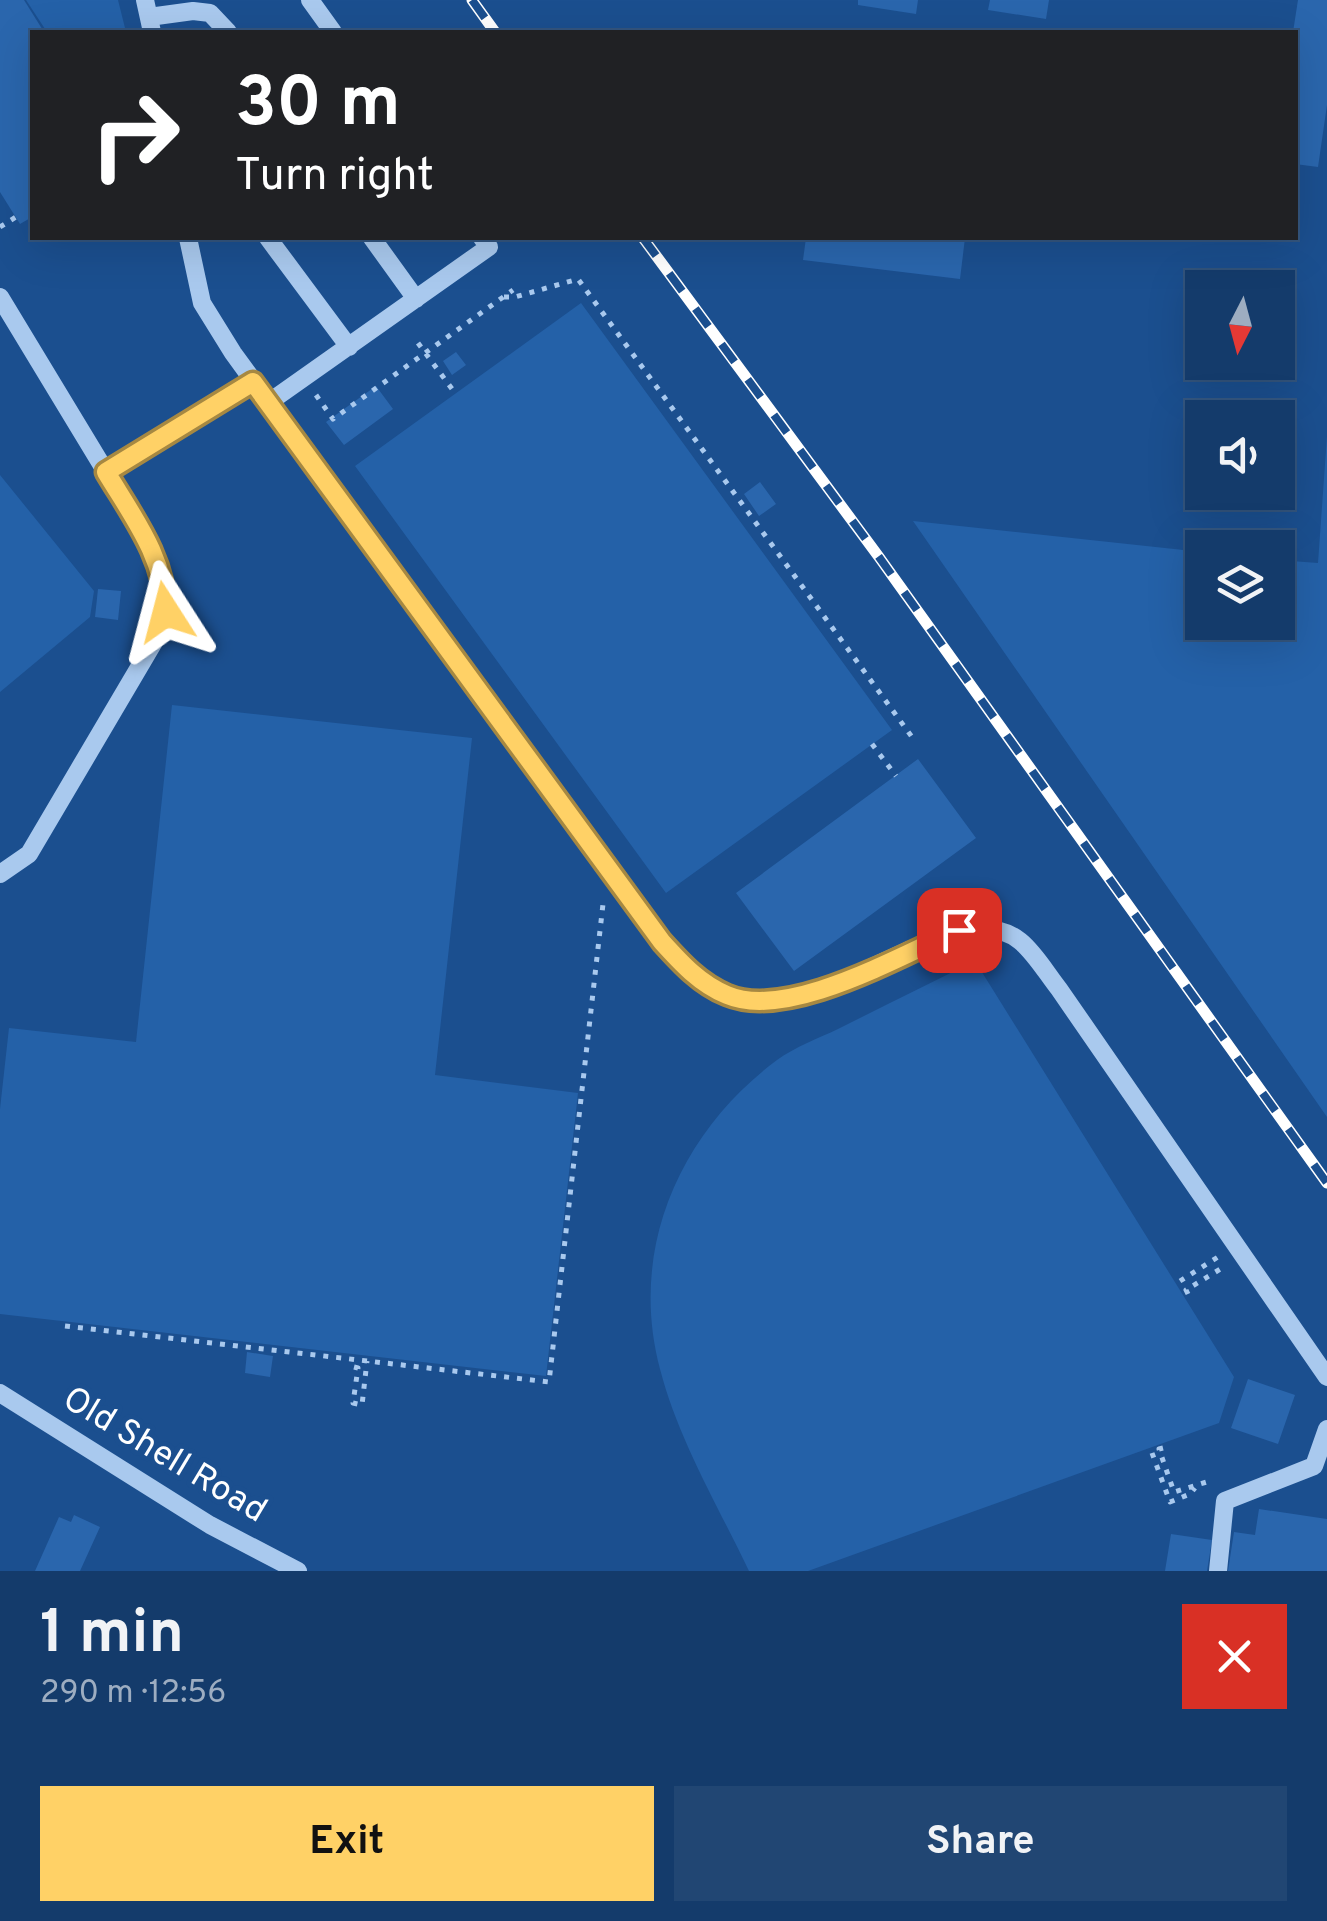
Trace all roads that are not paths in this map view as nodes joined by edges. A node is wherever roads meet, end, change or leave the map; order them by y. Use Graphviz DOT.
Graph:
graph roads {
  1 [pos="310,0"];
  2 [pos="149,17"];
  3 [pos="226,30"];
  4 [pos="332,30"];
  5 [pos="188,240"];
  6 [pos="269,240"];
  7 [pos="373,240"];
  8 [pos="484,240"];
  9 [pos="0,297"];
  10 [pos="416,300"];
  11 [pos="348,347"];
  12 [pos="253,382"];
  13 [pos="268,403"];
  14 [pos="106,472"];
  15 [pos="0,874"];
  16 [pos="1327,1377"];
  17 [pos="0,1393"];
  18 [pos="1327,1429"];
  19 [pos="298,1571"];
  20 [pos="1218,1571"];
  1 -- 4 [label="street"];
  2 -- 3 [label="street"];
  5 -- 12 [label="street"];
  6 -- 11 [label="street"];
  7 -- 10 [label="street"];
  8 -- 10 [label="street"];
  9 -- 14 [label="street"];
  10 -- 11 [label="street"];
  11 -- 13 [label="street"];
  12 -- 13 [label="street"];
  12 -- 14 [label="street"];
  13 -- 16 [label="street"];
  14 -- 15 [label="street"];
  17 -- 19 [label="street, Old Shell Road"];
  18 -- 20 [label="street"];
}
